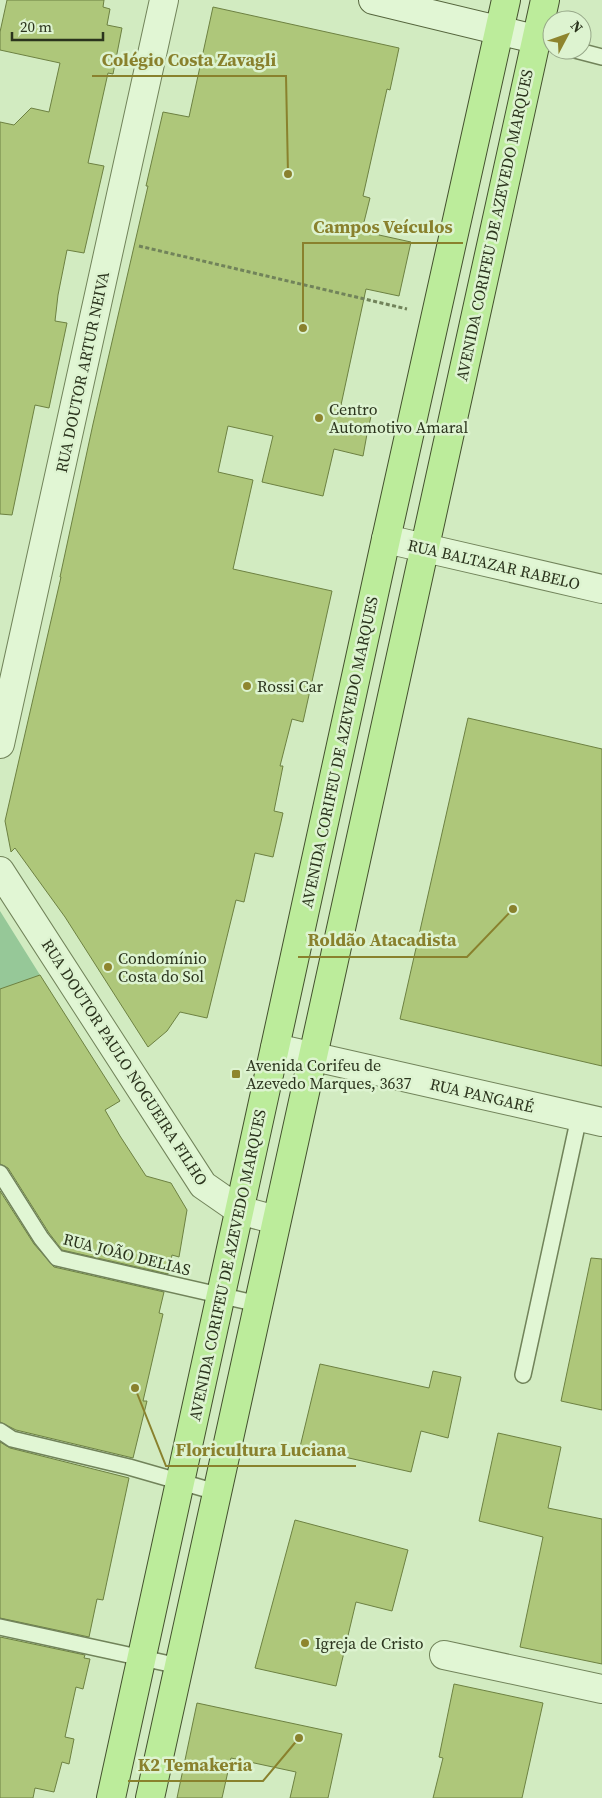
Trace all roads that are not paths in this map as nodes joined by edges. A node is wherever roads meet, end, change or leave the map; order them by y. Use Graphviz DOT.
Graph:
graph roads {
  1 [pos="164,0"];
  2 [pos="373,0"];
  3 [pos="506,0"];
  4 [pos="499,30"];
  5 [pos="542,41"];
  6 [pos="542,49"];
  7 [pos="386,540"];
  8 [pos="423,548"];
  9 [pos="602,589"];
  10 [pos="0,744"];
  11 [pos="0,871"];
  12 [pos="275,1048"];
  13 [pos="312,1056"];
  14 [pos="591,1119"];
  15 [pos="0,1173"];
  16 [pos="239,1210"];
  17 [pos="276,1220"];
  18 [pos="220,1295"];
  19 [pos="258,1304"];
  20 [pos="523,1375"];
  21 [pos="0,1431"];
  22 [pos="180,1483"];
  23 [pos="216,1492"];
  24 [pos="0,1627"];
  25 [pos="444,1655"];
  26 [pos="142,1657"];
  27 [pos="179,1666"];
  28 [pos="602,1689"];
  29 [pos="111,1798"];
  30 [pos="150,1798"];
  1 -- 10 [label="street, RUA DOUTOR ARTUR NEIVA"];
  2 -- 4 [label="street"];
  3 -- 4 [label="main road, AVENIDA CORIFEU DE AZEVEDO MARQUES"];
  4 -- 5 [label="street"];
  4 -- 7 [label="main road, AVENIDA CORIFEU DE AZEVEDO MARQUES"];
  6 -- 8 [label="main road, AVENIDA CORIFEU DE AZEVEDO MARQUES"];
  7 -- 8 [label="street, RUA BALTAZAR RABELO"];
  7 -- 12 [label="main road, AVENIDA CORIFEU DE AZEVEDO MARQUES"];
  8 -- 9 [label="street, RUA BALTAZAR RABELO"];
  8 -- 13 [label="main road, AVENIDA CORIFEU DE AZEVEDO MARQUES"];
  11 -- 16 [label="street, RUA DOUTOR PAULO NOGUEIRA FILHO"];
  12 -- 13 [label="street, RUA PANGARÉ"];
  12 -- 16 [label="main road, AVENIDA CORIFEU DE AZEVEDO MARQUES"];
  13 -- 14 [label="street, RUA PANGARÉ"];
  13 -- 17 [label="main road, AVENIDA CORIFEU DE AZEVEDO MARQUES"];
  14 -- 20 [label="lane"];
  15 -- 18 [label="lane, RUA JOÃO DELIAS"];
  16 -- 17 [label="street, RUA DOUTOR PAULO NOGUEIRA FILHO"];
  16 -- 18 [label="main road, AVENIDA CORIFEU DE AZEVEDO MARQUES"];
  17 -- 19 [label="main road, AVENIDA CORIFEU DE AZEVEDO MARQUES"];
  18 -- 19 [label="lane, RUA JOÃO DELIAS"];
  18 -- 22 [label="main road, AVENIDA CORIFEU DE AZEVEDO MARQUES"];
  19 -- 23 [label="main road, AVENIDA CORIFEU DE AZEVEDO MARQUES"];
  21 -- 22 [label="lane"];
  22 -- 23 [label="lane"];
  22 -- 26 [label="main road, AVENIDA CORIFEU DE AZEVEDO MARQUES"];
  23 -- 27 [label="main road, AVENIDA CORIFEU DE AZEVEDO MARQUES"];
  24 -- 26 [label="lane"];
  25 -- 28 [label="street"];
  26 -- 27 [label="lane"];
  26 -- 29 [label="main road, AVENIDA CORIFEU DE AZEVEDO MARQUES"];
  27 -- 30 [label="main road, AVENIDA CORIFEU DE AZEVEDO MARQUES"];
}
